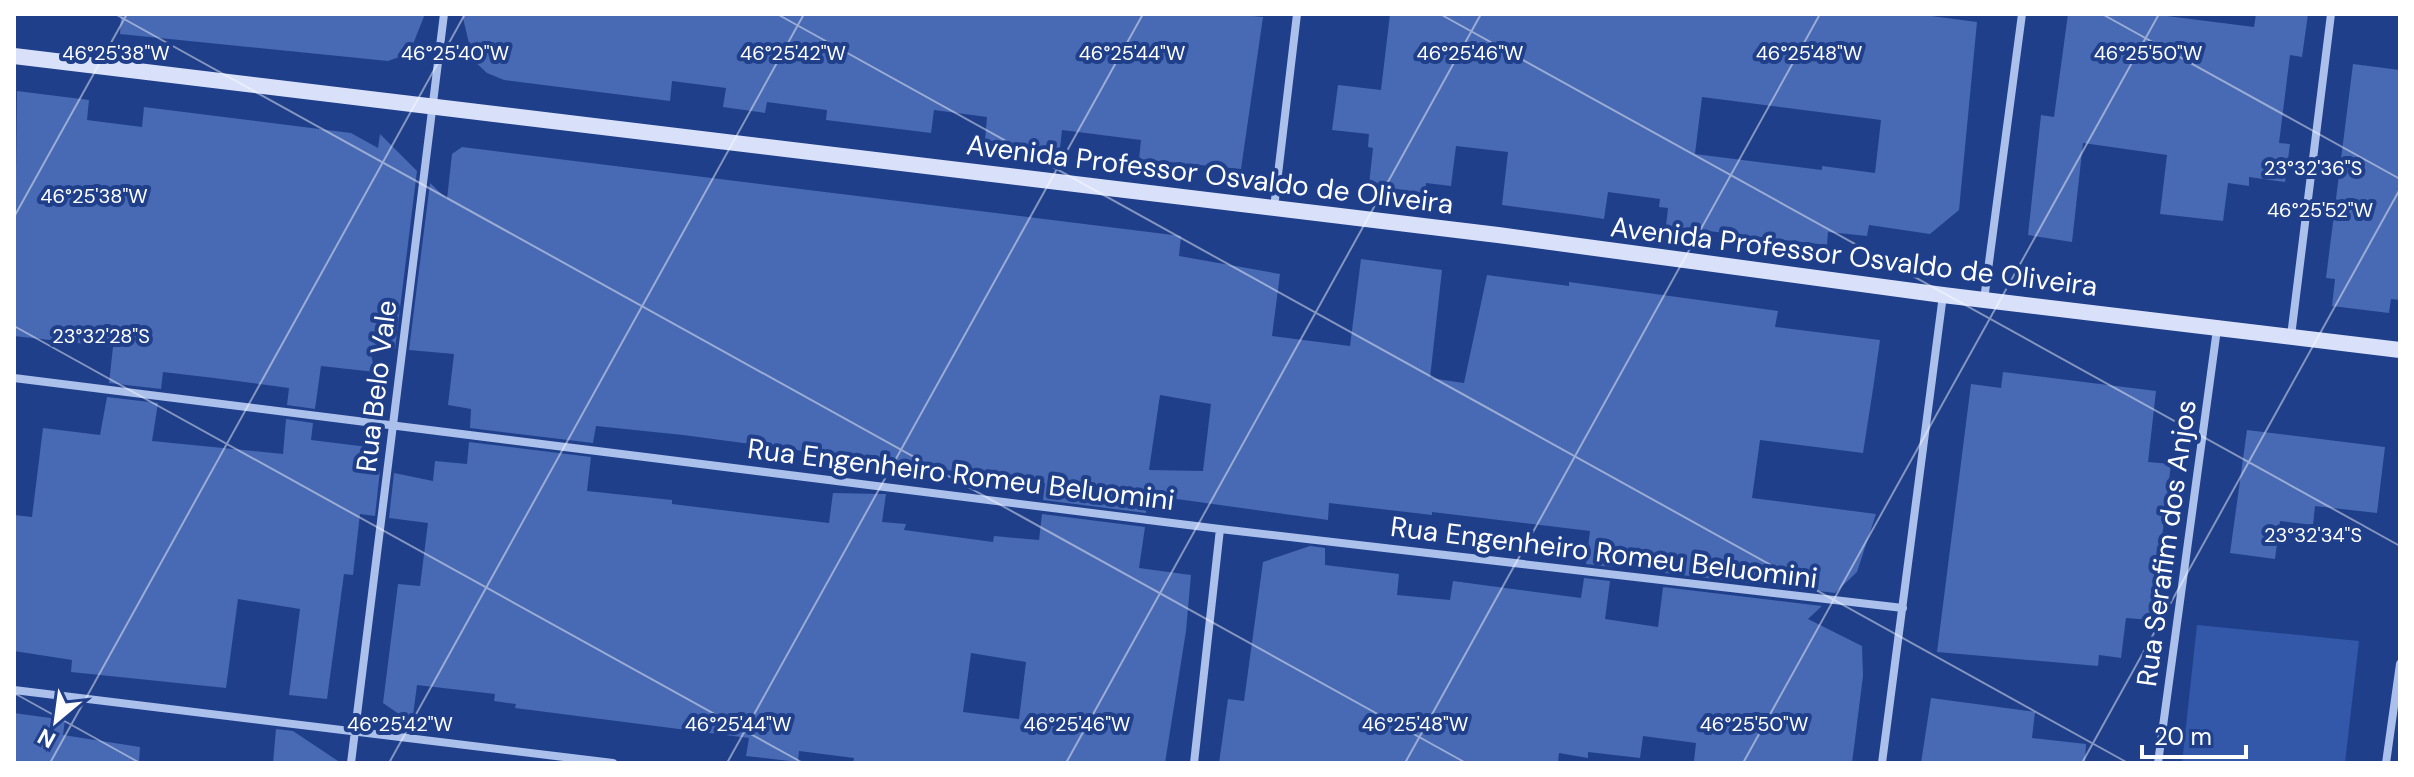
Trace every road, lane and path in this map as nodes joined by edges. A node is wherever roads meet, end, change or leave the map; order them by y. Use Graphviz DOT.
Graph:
graph roads {
  1 [pos="444,14"];
  2 [pos="1297,14"];
  3 [pos="2022,14"];
  4 [pos="2331,14"];
  5 [pos="14,56"];
  6 [pos="432,106"];
  7 [pos="1273,208"];
  8 [pos="1943,295"];
  9 [pos="1984,300"];
  10 [pos="2217,329"];
  11 [pos="2290,337"];
  12 [pos="2400,350"];
  13 [pos="14,378"];
  14 [pos="394,424"];
  15 [pos="1220,529"];
  16 [pos="1903,608"];
  17 [pos="2400,664"];
  18 [pos="14,690"];
  19 [pos="355,731"];
  20 [pos="351,763"];
  21 [pos="613,763"];
  22 [pos="1194,763"];
  23 [pos="1882,763"];
  24 [pos="2158,763"];
  25 [pos="2386,763"];
  1 -- 6 [label="street, Rua Belo Vale"];
  2 -- 7 [label="street"];
  3 -- 9 [label="street"];
  4 -- 11 [label="street"];
  5 -- 6 [label="street, Avenida Professor Osvaldo de Oliveira"];
  6 -- 7 [label="street, Avenida Professor Osvaldo de Oliveira"];
  6 -- 14 [label="street, Rua Belo Vale"];
  7 -- 8 [label="street, Avenida Professor Osvaldo de Oliveira"];
  8 -- 9 [label="street, Avenida Professor Osvaldo de Oliveira"];
  8 -- 16 [label="street"];
  9 -- 10 [label="street, Avenida Professor Osvaldo de Oliveira"];
  10 -- 11 [label="street, Avenida Professor Osvaldo de Oliveira"];
  10 -- 24 [label="street, Rua Serafim dos Anjos"];
  11 -- 12 [label="street, Avenida Professor Osvaldo de Oliveira"];
  13 -- 14 [label="street, Rua Engenheiro Romeu Beluomini"];
  14 -- 15 [label="street, Rua Engenheiro Romeu Beluomini"];
  14 -- 19 [label="street, Rua Belo Vale"];
  15 -- 16 [label="street, Rua Engenheiro Romeu Beluomini"];
  15 -- 22 [label="street"];
  16 -- 23 [label="street"];
  17 -- 25 [label="street"];
  18 -- 19 [label="street"];
  19 -- 20 [label="street, Rua Belo Vale"];
  19 -- 21 [label="street"];
}
